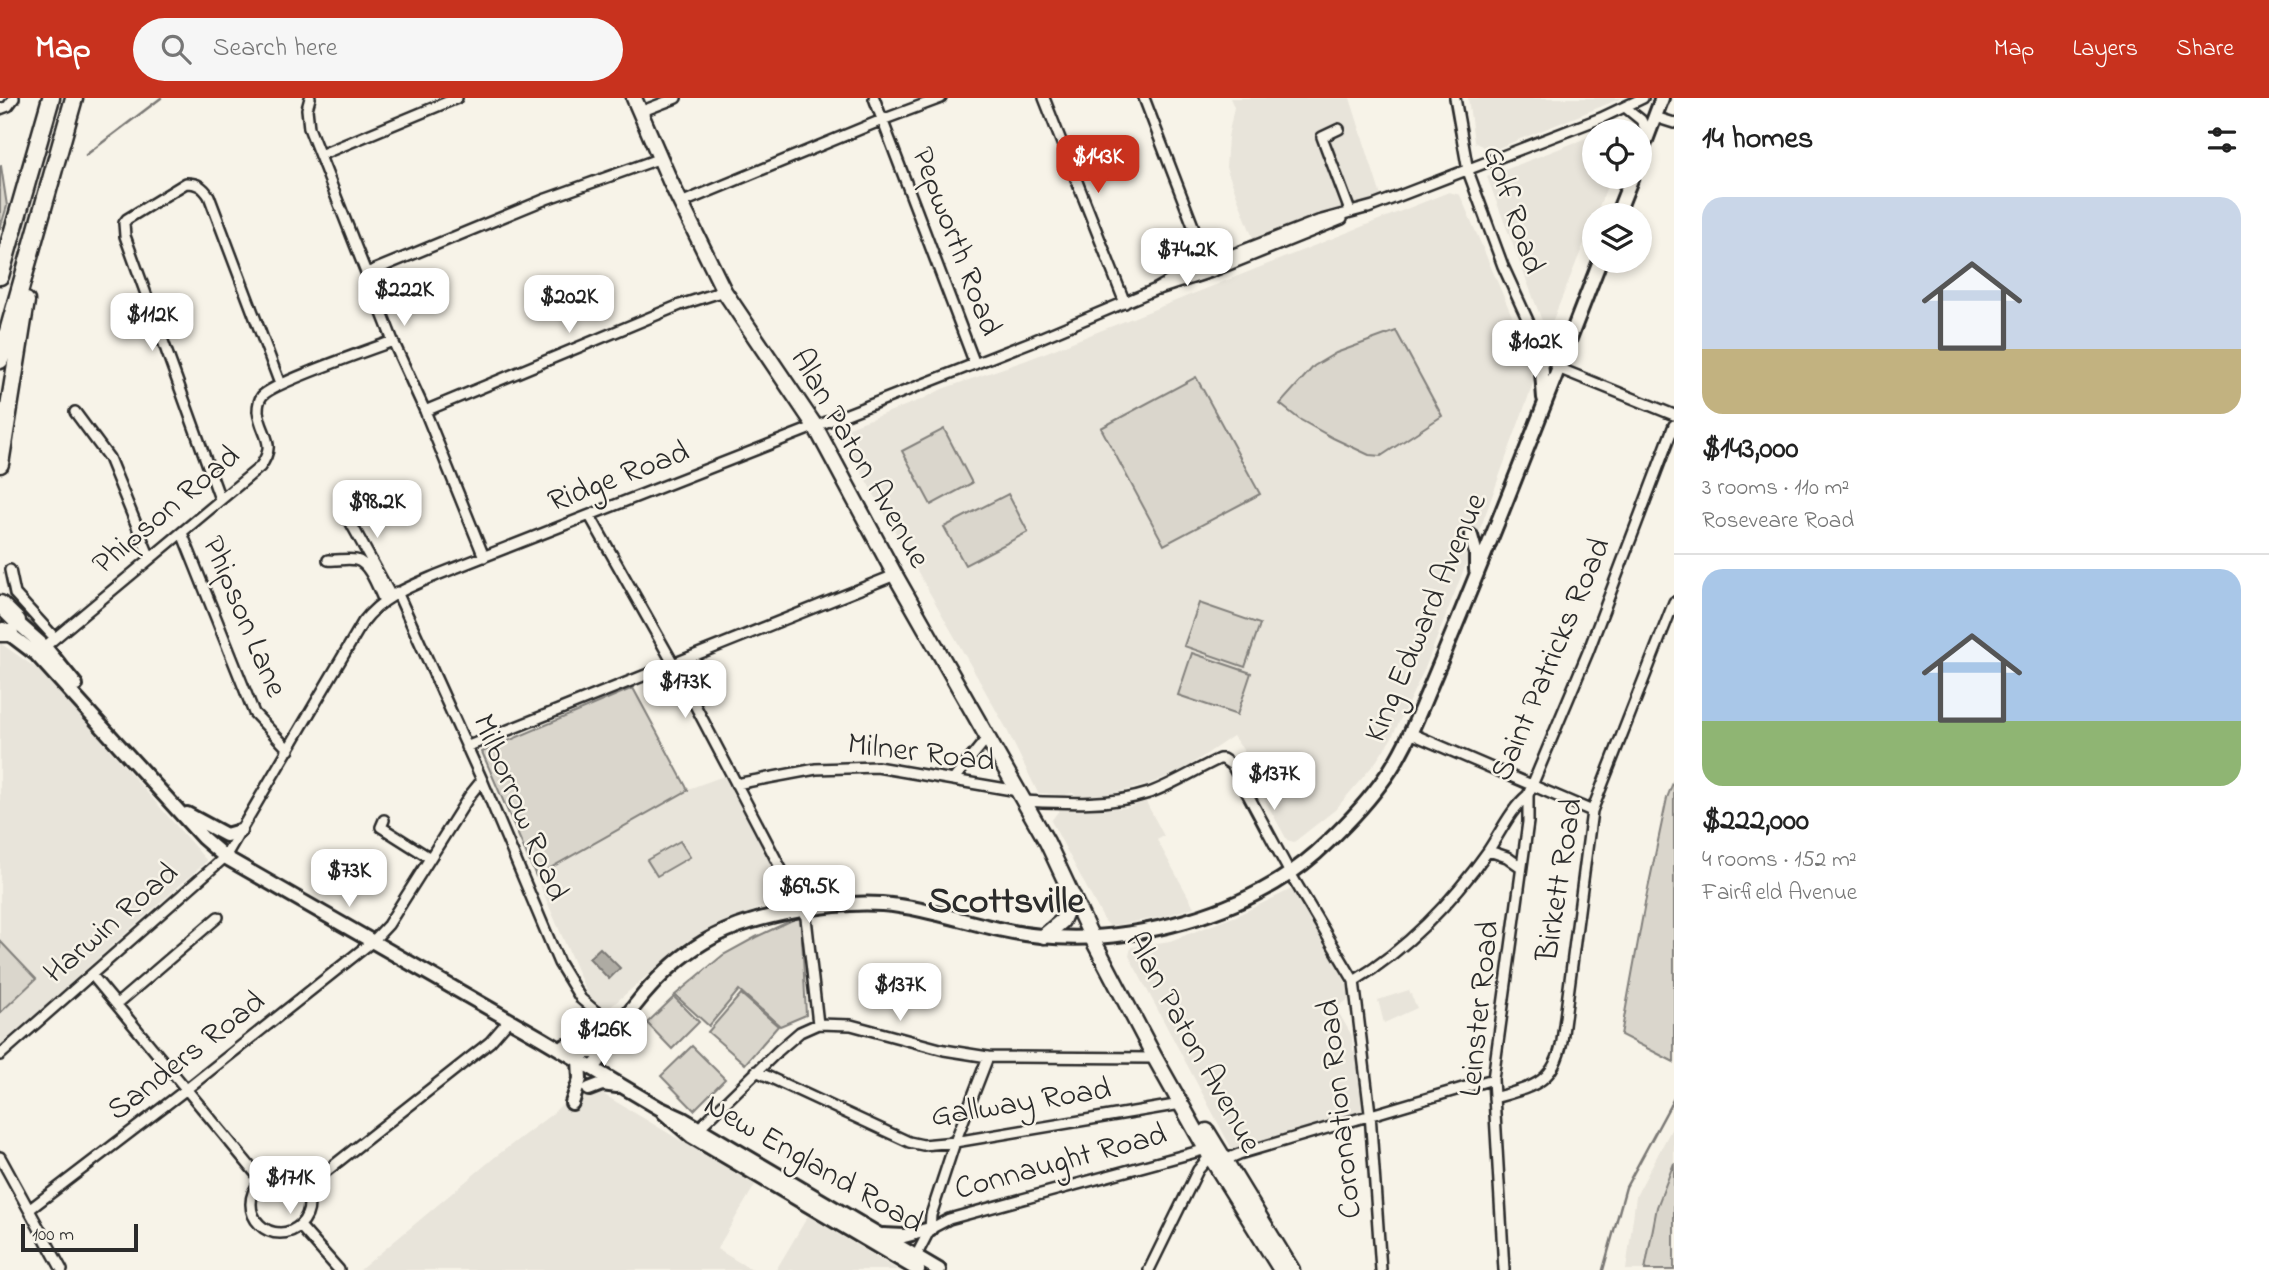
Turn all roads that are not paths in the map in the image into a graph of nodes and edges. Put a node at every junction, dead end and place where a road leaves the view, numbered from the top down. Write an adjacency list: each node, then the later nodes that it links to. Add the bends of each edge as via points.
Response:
1 (14, 98): 16 (street)
2 (51, 98): 26 (highway)
3 (74, 98): 30 (highway)
4 (310, 98): 23 (street, via 307,117)
5 (457, 98): 23 (street)
6 (677, 98): 14 (street)
7 (874, 98): 19 (street, Pepworth Road)
8 (941, 98): 19 (street)
9 (1044, 98): 37 (street)
10 (1144, 98): 32 (street)
11 (1455, 98): 25 (street, Golf Road)
12 (1643, 98): 15 (street, Ridge Road)
13 (1662, 98): 17 (street)
14 (637, 105): 24 (main road, Alan Paton Avenue)
15 (1625, 107): 18 (street); 25 (street, Ridge Road)
16 (0, 109)
17 (1655, 117): 20 (street); 21 (street)
18 (1640, 119)
19 (882, 120): 27 (street); 43 (street, Pepworth Road)
20 (1674, 123)
21 (1652, 124)
22 (1339, 129): 29 (street, via 1322,138)
23 (320, 155): 33 (street)
24 (661, 158): 27 (main road, Alan Paton Avenue); 33 (street)
25 (1468, 171): 28 (street, Ridge Road); 38 (street, Golf Road)
26 (23, 196): 31 (highway); 35 (highway)
27 (681, 203): 36 (main road, Alan Paton Avenue)
28 (1373, 206): 29 (street, Ridge Road); 32 (street, Ridge Road)
29 (1350, 211): 32 (street, Ridge Road)
30 (39, 219): 42 (highway); 52 (highway)
31 (0, 257)
32 (1210, 268): 37 (street, Ridge Road, via 1182,274)
33 (367, 273): 39 (street)
34 (1595, 273): 40 (street, King Edward Avenue)
35 (0, 276)
36 (724, 290): 47 (street); 51 (main road, Alan Paton Avenue)
37 (1125, 303): 43 (street, Ridge Road)
38 (1532, 332): 40 (street, via 1546,340); 41 (street, Golf Road)
39 (393, 341): 45 (street, Phipson Road); 47 (street)
40 (1568, 342): 44 (street, King Edward Avenue)
41 (1540, 347): 44 (street, Golf Road); 46 (street)
42 (0, 360)
43 (975, 363): 51 (street, Ridge Road)
44 (1558, 368): 46 (street, King Edward Avenue); 49 (street)
45 (281, 384): 54 (street, Phipson Road, via 263,394 258,404 269,444 265,459); 54 (street, via 204,189 186,183 130,217 124,223 125,236)
46 (1544, 405): 63 (street, King Edward Avenue)
47 (425, 411): 58 (street)
48 (75, 412): 59 (street, via 109,458)
49 (1674, 415)
50 (1674, 425): 78 (street, Saint Patricks Road, via 1588,652)
51 (815, 426): 55 (street, Ridge Road); 62 (main road, Alan Paton Avenue)
52 (0, 464)
53 (342, 493): 64 (street, via 347,516)
54 (220, 499): 56 (street, Phipson Road)
55 (590, 516): 58 (street, Ridge Road); 69 (street)
56 (181, 533): 59 (street, Phipson Road); 73 (street, Phipson Lane, via 255,715)
57 (1471, 536): 63 (street)
58 (484, 557): 64 (street, Ridge Road)
59 (150, 558): 68 (street, Phipson Road)
60 (328, 560): 64 (street, via 352,559 365,564)
61 (10, 570): 68 (street, via 15,594)
62 (894, 575): 69 (street); 71 (main road, Alan Paton Avenue)
63 (1475, 578): 70 (street, King Edward Avenue)
64 (391, 596): 72 (street, Milborrow Road); 73 (street, Ridge Road, via 363,622)
65 (1674, 602): 81 (street, Birkett Road)
66 (0, 607): 67 (highway)
67 (7, 629): 68 (street, New England Road)
68 (45, 646): 80 (street, New England Road, via 84,701)
69 (674, 665): 72 (street); 77 (street)
70 (1410, 733): 78 (street); 89 (street, King Edward Avenue, via 1369,798)
71 (987, 738): 76 (street); 79 (main road, Alan Paton Avenue)
72 (466, 747): 75 (street, Milborrow Road)
73 (289, 750): 83 (street, Ridge Road)
74 (1231, 765): 79 (street, Milner Road, via 1219,759 1132,797 1062,803); 89 (street, Coronation Road)
75 (482, 780): 87 (street, Sanders Road); 101 (street, Milborrow Road, via 559,963 581,999)
76 (953, 780): 77 (street, Milner Road, via 848,766); 79 (street, Milner Road)
77 (736, 784): 91 (street)
78 (1529, 790): 81 (street); 85 (street, Saint Patricks Road); 88 (street, Leinster Road)
79 (1021, 796): 84 (main road, Alan Paton Avenue)
80 (175, 807): 83 (street, via 215,831 226,835); 86 (street, New England Road)
81 (1592, 811): 113 (street, Birkett Road, via 1557,1064 1533,1085)
82 (384, 820): 87 (street, via 381,827)
83 (240, 831): 86 (street, Ridge Road)
84 (1048, 842): 90 (main road, Alan Paton Avenue); 94 (main road, Alan Paton Avenue, via 1068,869)
85 (1489, 851): 88 (street); 97 (street, Saint Patricks Road, via 1421,928)
86 (225, 857): 95 (street, New England Road); 96 (street, Harwin Road)
87 (430, 858): 95 (street, Sanders Road)
88 (1521, 867): 109 (street, Leinster Road)
89 (1290, 873): 94 (street, King Edward Avenue, via 1178,924); 97 (street, Coronation Road)
90 (1073, 896): 93 (main road, via 1062,921); 94 (main road, Alan Paton Avenue)
91 (805, 909): 93 (street, King Edward Avenue, via 880,904); 100 (street); 101 (street, King Edward Avenue, via 748,923 705,942 667,971)
92 (218, 917): 98 (street)
93 (1044, 936): 94 (street, King Edward Avenue)
94 (1096, 937): 105 (main road, Alan Paton Avenue); 121 (main road, Alan Paton Avenue)
95 (373, 941): 99 (street, New England Road); 111 (street, Sanders Road)
96 (92, 975): 98 (street); 103 (street, Harwin Road)
97 (1354, 981): 116 (street, Coronation Road)
98 (117, 1004): 111 (street)
99 (509, 1020): 102 (street, New England Road); 123 (street, via 490,1042)
100 (818, 1024): 104 (street, via 851,1025); 108 (street, via 800,1032)
101 (619, 1026): 107 (street, King Edward Avenue)
102 (541, 1038): 106 (street, New England Road); 107 (street)
103 (0, 1055)
104 (988, 1057): 105 (street); 118 (street)
105 (1155, 1058): 115 (main road, Alan Paton Avenue)
106 (579, 1060): 107 (street, New England Road); 114 (street, via 580,1079)
107 (600, 1060): 110 (street, New England Road); 110 (street)
108 (756, 1071): 117 (street); 118 (street, Gallway Road, via 909,1142)
109 (1493, 1079): 113 (street, Leinster Road); 116 (street)
110 (619, 1084): 112 (street); 117 (street, New England Road)
111 (188, 1088): 122 (street); 124 (street, Sanders Road)
112 (589, 1089)
113 (1494, 1098): 136 (street, Leinster Road)
114 (572, 1103)
115 (1181, 1104): 118 (street, Gallway Road); 119 (main road, Alan Paton Avenue)
116 (1370, 1113): 121 (street); 135 (street, Coronation Road)
117 (695, 1132): 127 (street, New England Road); 128 (street, New England Road)
118 (955, 1142): 126 (street)
119 (1208, 1153): 126 (street, Connaught Road, via 949,1219); 132 (street); 133 (main road, Alan Paton Avenue)
120 (0, 1157): 124 (street)
121 (1225, 1160): 134 (main road, Alan Paton Avenue)
122 (262, 1181): 123 (street, via 285,1175); 125 (street, via 251,1197 257,1223 283,1234)
123 (305, 1188): 125 (street, via 310,1201)
124 (30, 1209): 129 (street)
125 (300, 1226): 130 (street)
126 (930, 1228): 127 (street, via 904,1236); 128 (street, Connaught Road)
127 (879, 1235): 128 (street, New England Road)
128 (916, 1264): 131 (street, New England Road)
129 (62, 1270)
130 (339, 1270)
131 (939, 1270)
132 (1149, 1270)
133 (1281, 1270)
134 (1292, 1270)
135 (1381, 1270)
136 (1504, 1270)

